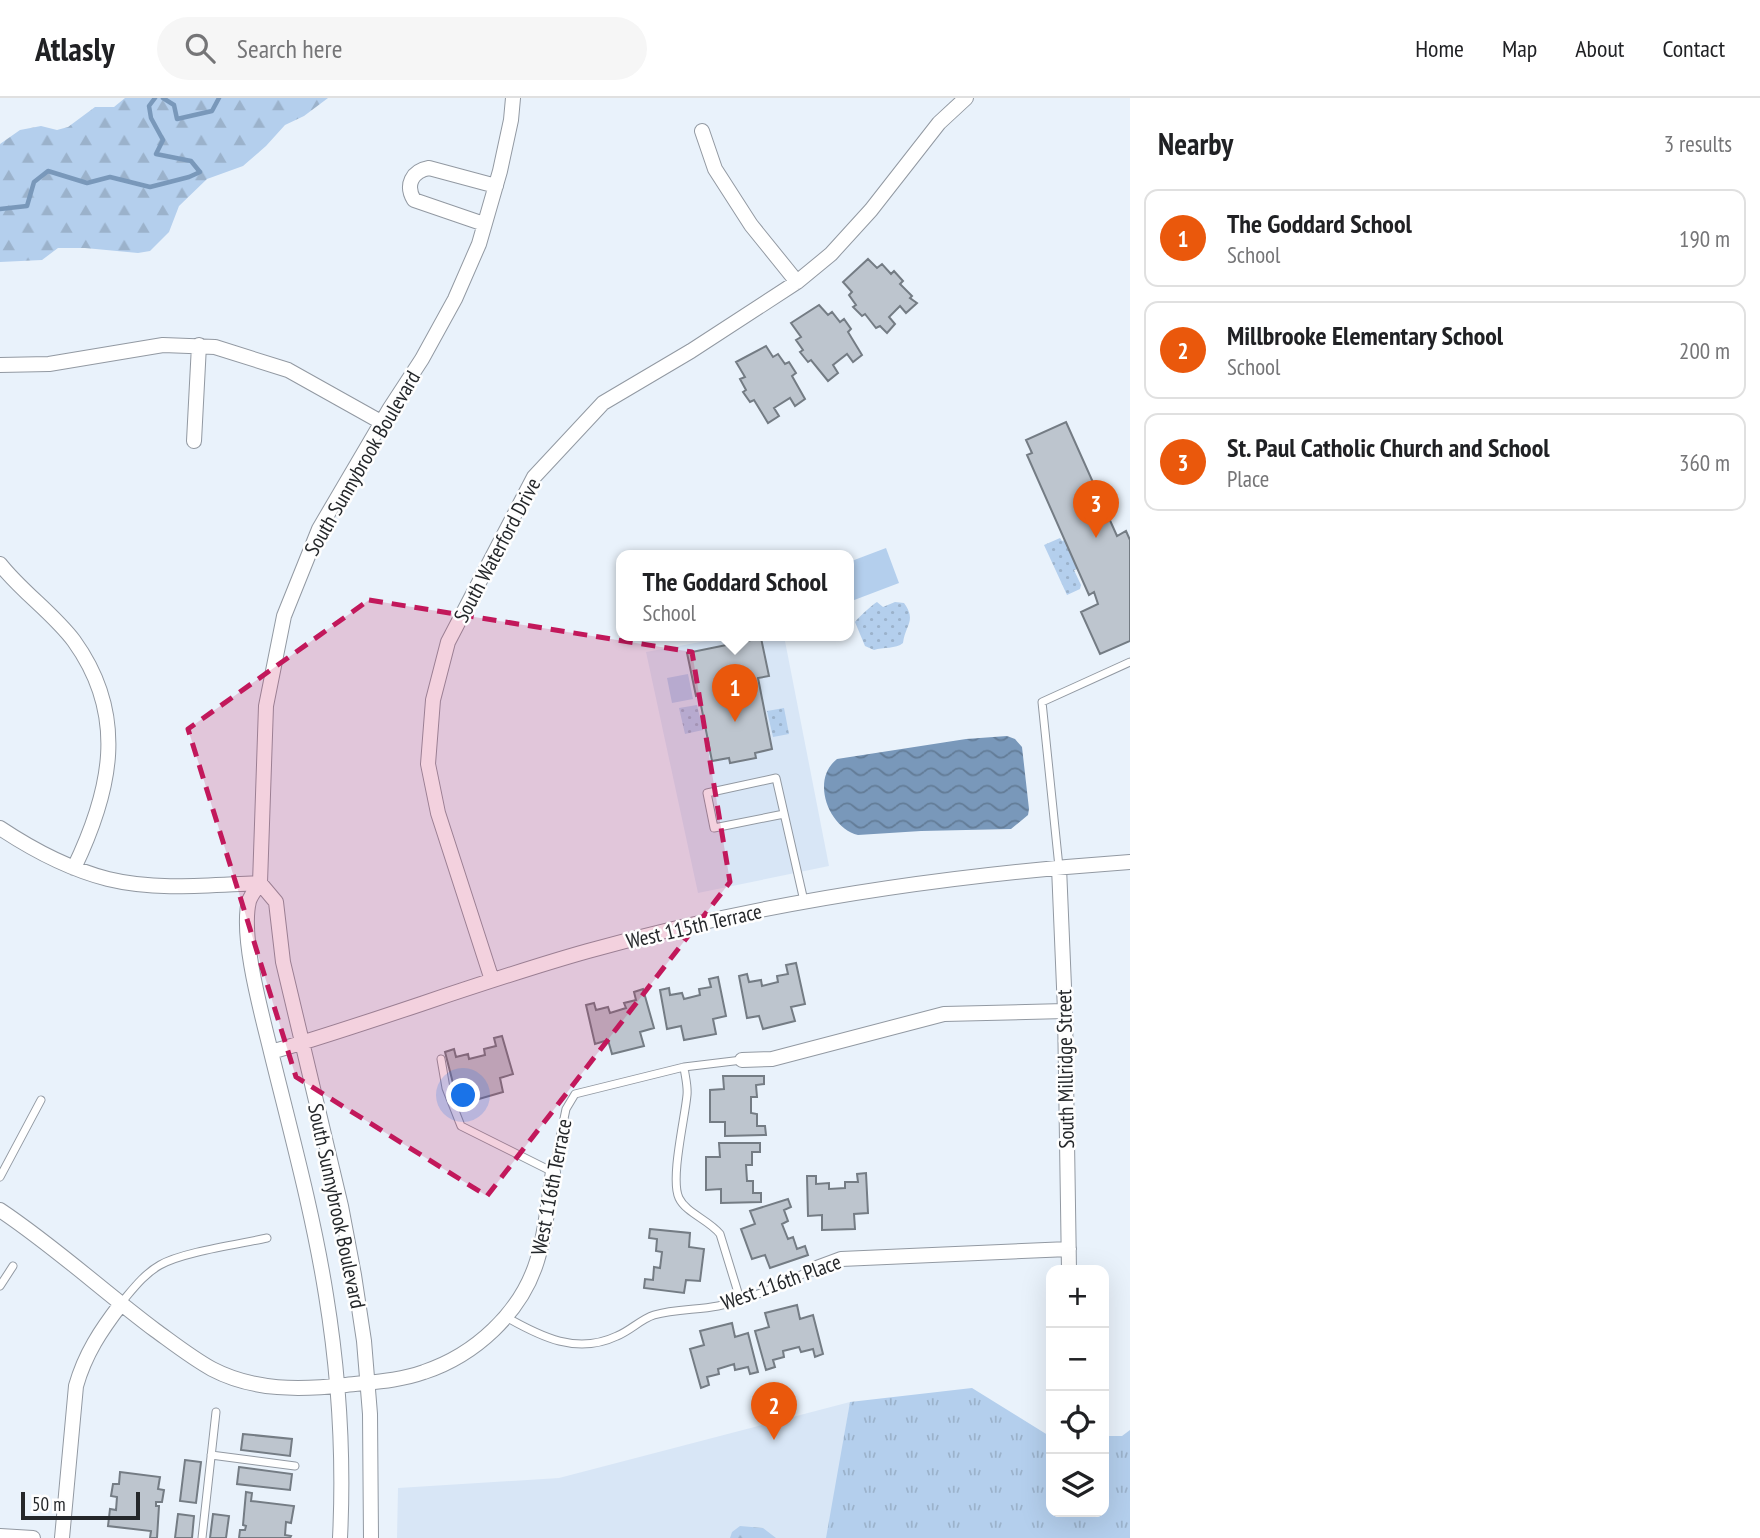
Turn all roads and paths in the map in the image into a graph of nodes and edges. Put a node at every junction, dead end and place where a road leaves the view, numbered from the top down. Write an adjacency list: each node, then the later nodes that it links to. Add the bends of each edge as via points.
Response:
1 (513, 98): 4 (street, South Sunnybrook Boulevard)
2 (966, 98): 6 (street, South Waterford Drive, via 939,123 839,245)
3 (702, 131): 6 (street, via 715,169 751,225)
4 (496, 186): 5 (street, South Sunnybrook Boulevard); 5 (street, via 429,168 420,169 410,183 414,200)
5 (484, 224): 9 (street, South Sunnybrook Boulevard, via 455,299)
6 (797, 282): 20 (street, South Waterford Drive, via 603,402 534,477 448,642 433,700 428,764 438,813)
7 (200, 345): 8 (street, via 147,346 49,364); 9 (street, via 288,370); 10 (street)
8 (0, 365)
9 (381, 422): 18 (street, South Sunnybrook Boulevard, via 319,529 284,616 266,706)
10 (194, 441)
11 (0, 565): 17 (street, via 73,640 95,678 107,717 110,751 106,779)
12 (1130, 662): 16 (lane, via 1042,702)
13 (784, 814): 13 (lane, via 776,778 707,793 714,828); 19 (lane)
14 (0, 828): 17 (street)
15 (1130, 862): 16 (street, West 115th Terrace)
16 (1059, 867): 19 (street, West 115th Terrace, via 926,881); 21 (street, South Millridge Street)
17 (74, 868): 18 (street, via 109,880 147,884)
18 (260, 883): 22 (street, South Sunnybrook Boulevard, via 276,902 283,961); 23 (street, South Sunnybrook Boulevard, via 249,900 248,934)
19 (804, 901): 20 (street, West 115th Terrace, via 659,933)
20 (492, 980): 22 (street, West 115th Terrace)
21 (1065, 1011): 25 (street, West 116th Terrace, via 944,1014 772,1059); 32 (street, South Millridge Street)
22 (302, 1043): 23 (street, West 115th Terrace); 40 (street, South Sunnybrook Boulevard, via 352,1261)
23 (271, 1052): 41 (street, South Sunnybrook Boulevard, via 319,1253)
24 (441, 1059): 28 (lane, via 446,1088 461,1126)
25 (743, 1060): 26 (lane, West 116th Terrace)
26 (684, 1067): 28 (lane, West 116th Terrace, via 575,1094 566,1109); 37 (lane, via 687,1092 678,1197 720,1234)
27 (41, 1100): 29 (lane)
28 (553, 1172): 39 (street, West 116th Terrace, via 537,1262)
29 (0, 1177)
30 (0, 1210): 38 (street, West 116th Terrace)
31 (267, 1238): 38 (lane, via 162,1264)
32 (1069, 1249): 33 (street, South Millridge Street); 35 (street, West 116th Place, via 841,1259)
33 (1069, 1265)
34 (13, 1266): 36 (lane)
35 (814, 1269): 37 (lane, West 116th Place)
36 (0, 1286)
37 (740, 1300): 39 (lane, West 116th Place, via 654,1315 600,1343 542,1337)
38 (121, 1304): 41 (street, West 116th Terrace, via 211,1369 241,1381 279,1388); 47 (street, via 96,1338 76,1386)
39 (506, 1317): 40 (street, West 116th Terrace, via 489,1335 443,1365)
40 (368, 1382): 41 (street, West 116th Terrace); 50 (street, South Sunnybrook Boulevard)
41 (336, 1386): 49 (street, South Sunnybrook Boulevard)
42 (216, 1412): 43 (lane)
43 (211, 1455): 44 (lane); 48 (lane)
44 (295, 1466)
45 (0, 1535): 46 (street)
46 (33, 1538)
47 (62, 1538)
48 (202, 1538)
49 (340, 1538)
50 (371, 1538)

